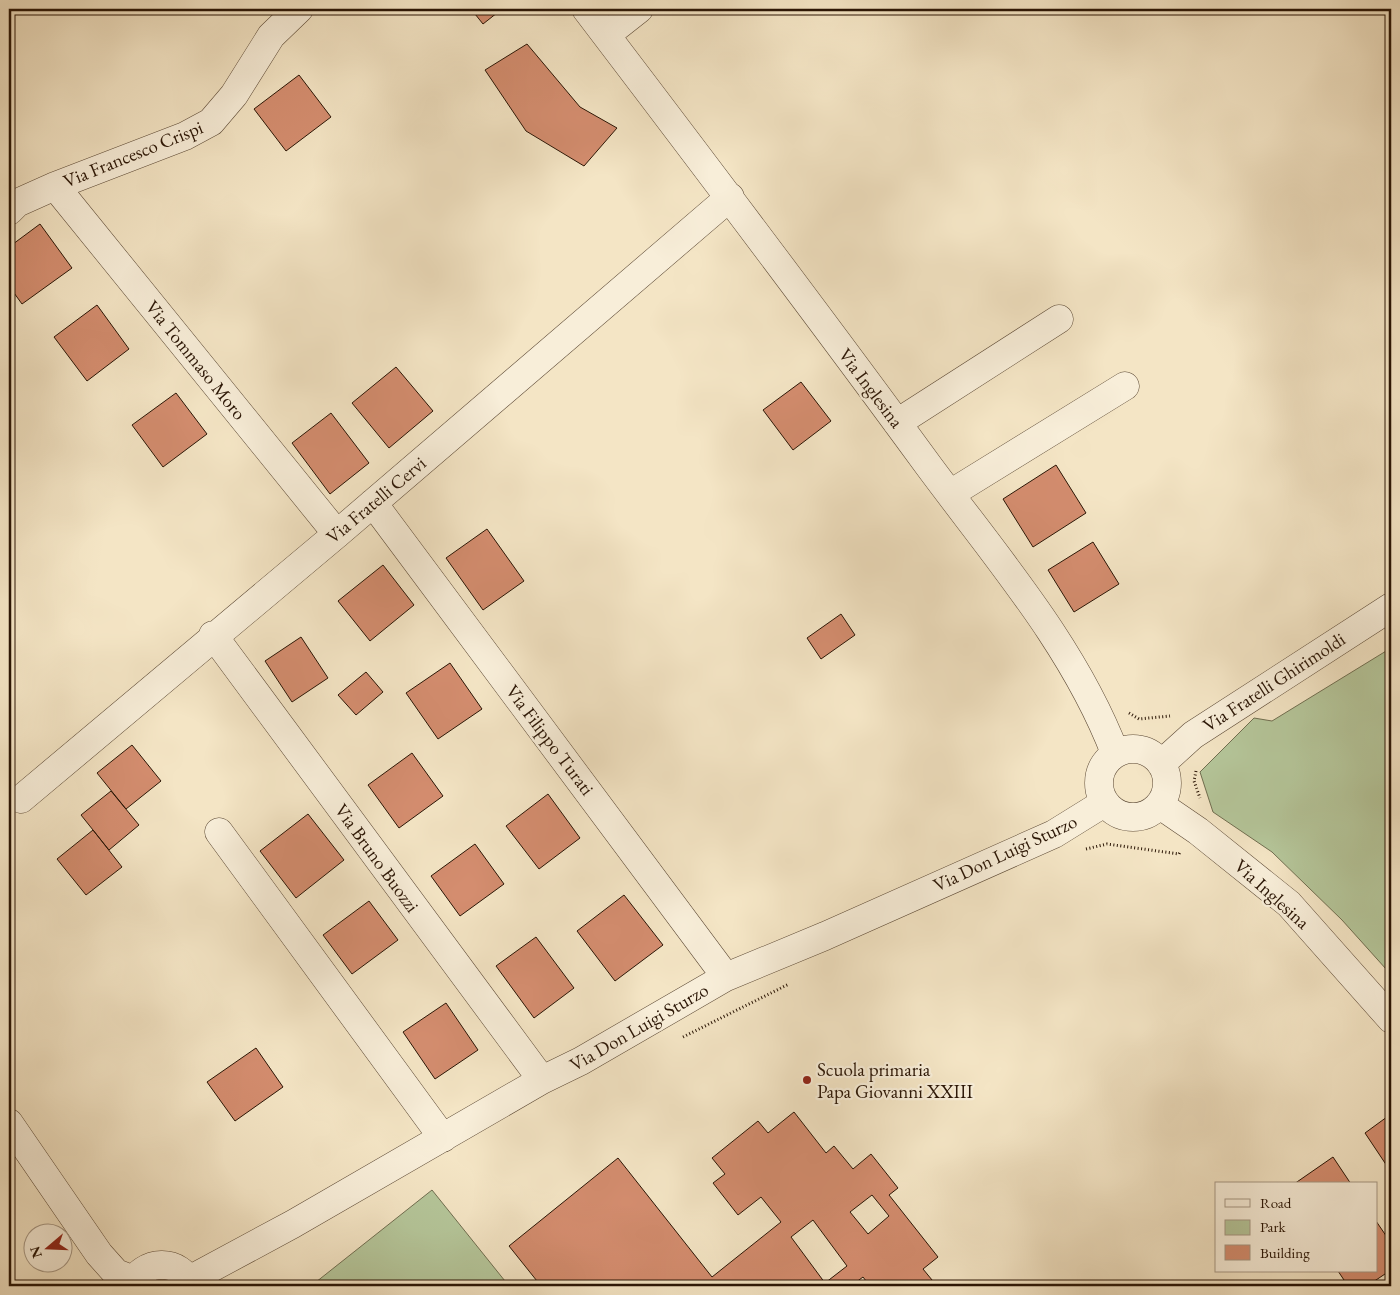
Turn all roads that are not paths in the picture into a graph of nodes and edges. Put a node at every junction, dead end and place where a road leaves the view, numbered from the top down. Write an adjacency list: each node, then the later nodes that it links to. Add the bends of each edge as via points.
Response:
1 (298, 9): 5 (street, Via Francesco Crispi, via 271,36 234,95 211,122 185,136)
2 (586, 9): 4 (street, Via Inglesina)
3 (639, 9): 4 (street)
4 (606, 35): 6 (street, Via Inglesina)
5 (55, 186): 7 (street, Via Francesco Crispi, via 17,203); 13 (street, Via Tommaso Moro)
6 (730, 197): 10 (street, Via Inglesina); 12 (street, Via Fratelli Cervi)
7 (9, 211)
8 (1059, 319): 10 (street)
9 (1125, 386): 11 (street)
10 (897, 423): 11 (street, Via Inglesina)
11 (950, 494): 16 (street, Via Inglesina, via 1053,634 1101,716)
12 (373, 503): 13 (street, Via Fratelli Cervi); 22 (street, Via Filippo Turati)
13 (337, 534): 15 (street, Via Fratelli Cervi)
14 (1391, 607): 17 (street, Via Fratelli Ghirimoldi, via 1193,734)
15 (213, 635): 18 (street, Via Fratelli Cervi); 24 (street, Via Bruno Buozzi)
16 (1115, 753): 17 (street, via 1142,750); 19 (street, via 1100,771 1098,783)
17 (1161, 764): 20 (street, via 1168,782)
18 (21, 799)
19 (1104, 803): 20 (street, via 1113,812 1136,818 1147,815); 22 (street, Via Don Luigi Sturzo, via 1054,834)
20 (1160, 805): 23 (street, Via Inglesina, via 1198,831 1288,904)
21 (219, 832): 26 (street)
22 (726, 977): 24 (street, Via Don Luigi Sturzo)
23 (1391, 1019)
24 (542, 1080): 26 (street, Via Don Luigi Sturzo)
25 (9, 1124): 27 (street, via 99,1254 116,1273)
26 (443, 1138): 28 (street, Via Don Luigi Sturzo)
27 (133, 1283): 28 (street, via 140,1273 157,1264 176,1267)
28 (190, 1283)

